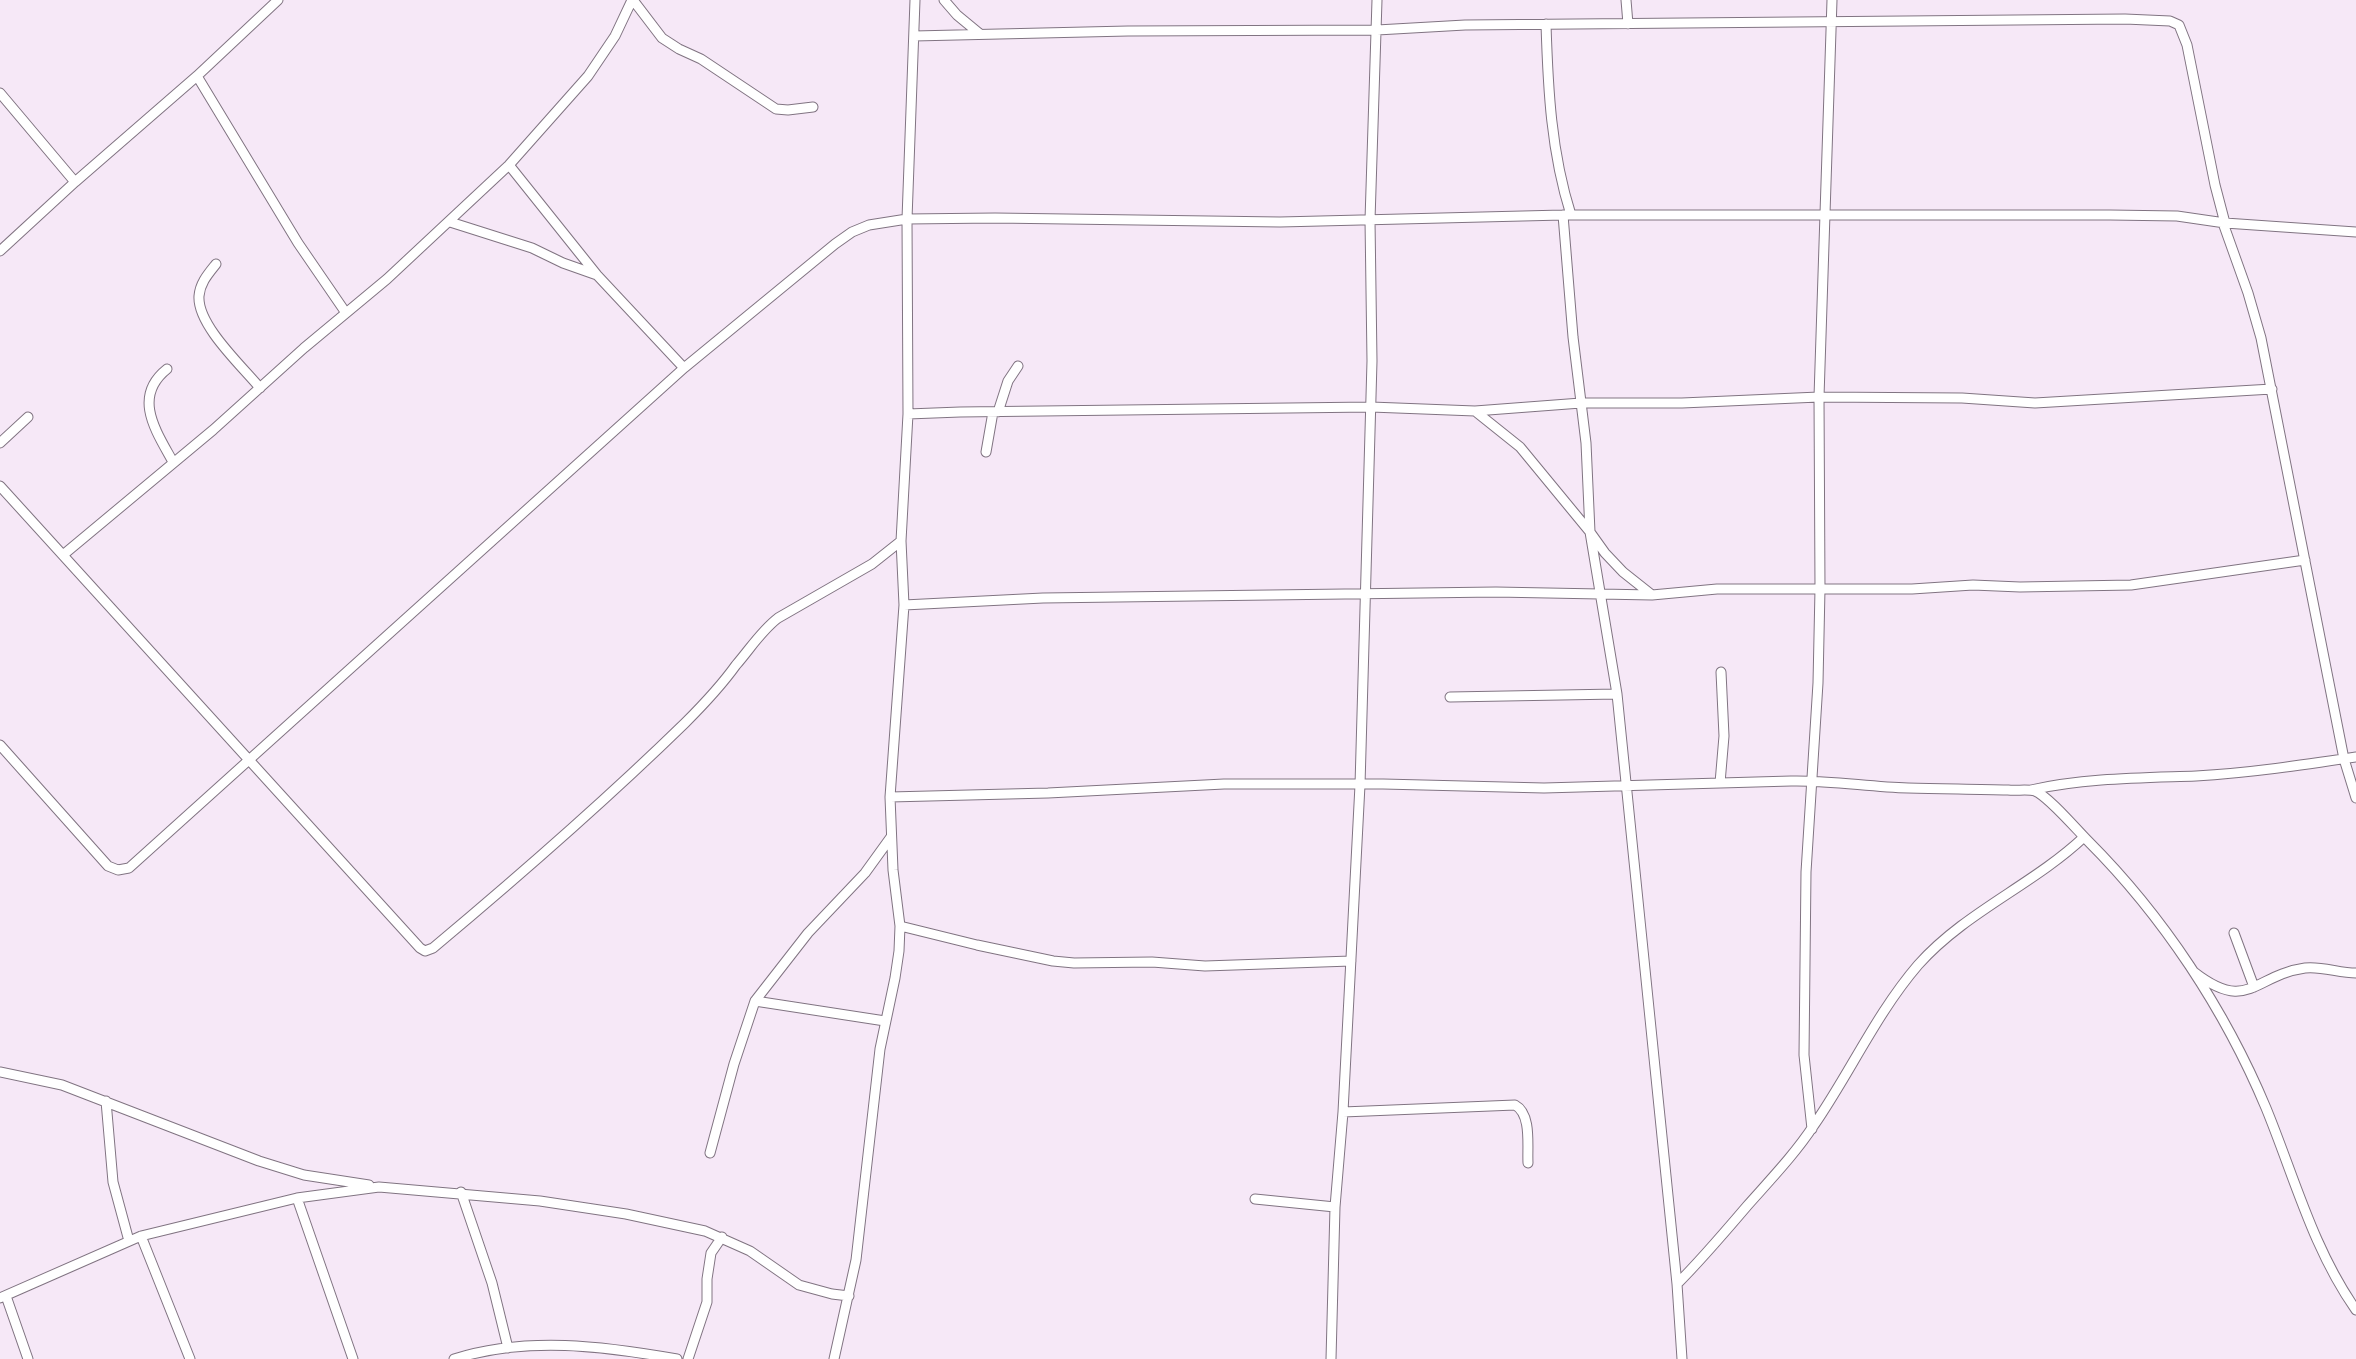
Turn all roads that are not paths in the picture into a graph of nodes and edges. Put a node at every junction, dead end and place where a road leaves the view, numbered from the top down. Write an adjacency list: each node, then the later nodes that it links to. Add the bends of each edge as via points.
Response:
1 (633, 0): 16 (street, via 662,38 776,109); 17 (street, via 588,76)
2 (915, 0): 13 (street)
3 (944, 0): 12 (street)
4 (1377, 0): 11 (street)
5 (1626, 0): 10 (street)
6 (1832, 0): 8 (street)
7 (272, 2): 14 (street)
8 (1832, 23): 10 (street); 20 (street); 24 (street, via 2124,19 2175,22 2187,45)
9 (1546, 24): 10 (street); 11 (street); 19 (street, via 1553,142)
10 (1628, 24)
11 (1377, 30): 12 (street); 22 (street)
12 (980, 34): 13 (street)
13 (914, 36): 21 (street)
14 (197, 76): 18 (street); 29 (street, via 298,243)
15 (0, 93): 18 (street)
16 (813, 107)
17 (509, 165): 23 (street); 28 (street)
18 (75, 182): 26 (street)
19 (1567, 215): 20 (street); 22 (street); 36 (street)
20 (1824, 215): 24 (street, via 2177,216); 35 (street)
21 (908, 219): 22 (street); 31 (street, via 852,232); 40 (street)
22 (1370, 220): 37 (street)
23 (450, 222): 28 (street, via 532,248); 29 (street)
24 (2224, 223): 25 (street); 34 (street, via 2248,293)
25 (2356, 232)
26 (0, 251)
27 (216, 264): 33 (street, via 200,290 201,312)
28 (597, 275): 31 (street)
29 (346, 313): 33 (street)
30 (1018, 366): 39 (street)
31 (684, 368): 60 (street)
32 (167, 369): 44 (street, via 150,387 149,401 157,432)
33 (260, 388): 44 (street)
34 (2272, 389): 35 (street, via 2035,403); 49 (street)
35 (1819, 397): 36 (street); 50 (street)
36 (1581, 403): 38 (street); 46 (street)
37 (1371, 407): 38 (street); 39 (street); 52 (street)
38 (1475, 411): 46 (street, via 1520,447)
39 (995, 412): 40 (street); 43 (street)
40 (908, 414): 47 (street)
41 (28, 417): 42 (street)
42 (0, 443)
43 (986, 452)
44 (173, 462): 48 (street)
45 (0, 486): 48 (street)
46 (1590, 531): 51 (street); 53 (street, via 1623,572)
47 (901, 542): 54 (street); 60 (street, via 872,564 767,626 686,722 590,813 431,950 420,948)
48 (63, 555): 60 (street)
49 (2305, 560): 50 (street, via 2131,585); 61 (street)
50 (1820, 589): 53 (street, via 1717,589); 62 (street)
51 (1601, 593): 52 (street); 53 (street); 56 (street)
52 (1365, 594): 54 (street, via 1043,598); 64 (street)
53 (1652, 595)
54 (904, 605): 67 (street)
55 (1721, 672): 63 (street, via 1724,736)
56 (1617, 694): 57 (street); 65 (street)
57 (1450, 696)
58 (0, 746): 60 (street, via 108,866 118,870 132,865)
59 (2356, 757): 61 (street)
60 (248, 759)
61 (2344, 759): 66 (street, via 2197,776 2067,782); 68 (street)
62 (1813, 780): 63 (street); 66 (street, via 1884,787); 82 (street, via 1807,860 1804,1055)
63 (1720, 783): 65 (street)
64 (1360, 785): 65 (street); 67 (street, via 1224,784); 73 (street)
65 (1628, 785): 93 (street)
66 (2028, 791): 70 (street, via 2036,791)
67 (890, 797): 69 (street)
68 (2356, 798)
69 (891, 837): 71 (street); 77 (street, via 860,880 808,933)
70 (2084, 837): 74 (street, via 2126,881); 82 (street, via 2056,861 1968,921 1919,965 1876,1023)
71 (900, 926): 73 (street, via 1074,963 1205,966); 78 (street, via 895,978)
72 (2234, 933): 76 (street)
73 (1351, 962): 81 (street)
74 (2190, 968): 76 (street, via 2227,991); 96 (street, via 2252,1079 2324,1254)
75 (2356, 973): 76 (street, via 2305,968)
76 (2254, 987)
77 (756, 1001): 78 (street); 83 (street)
78 (885, 1021): 94 (street)
79 (0, 1072): 80 (street, via 62,1085)
80 (106, 1101): 85 (street, via 304,1175); 92 (street, via 113,1182)
81 (1343, 1112): 84 (street, via 1515,1105 1525,1117); 89 (street)
82 (1812, 1129): 93 (street)
83 (710, 1154)
84 (1528, 1163)
85 (379, 1187): 86 (street); 87 (street)
86 (461, 1192): 91 (street, via 626,1214); 97 (street, via 492,1283)
87 (297, 1198): 90 (street); 100 (street)
88 (1255, 1199): 89 (street)
89 (1335, 1208): 105 (street)
90 (141, 1236): 92 (street); 99 (street)
91 (722, 1237): 94 (street, via 799,1285); 103 (street, via 710,1254 707,1302)
92 (129, 1241): 95 (street)
93 (1677, 1284): 106 (street)
94 (849, 1296): 104 (street)
95 (3, 1297): 98 (street)
96 (2356, 1310)
97 (508, 1348): 101 (street); 102 (street, via 582,1346)
98 (28, 1359)
99 (190, 1359)
100 (353, 1359)
101 (454, 1359)
102 (676, 1359)
103 (688, 1359)
104 (834, 1359)
105 (1331, 1359)
106 (1682, 1359)

